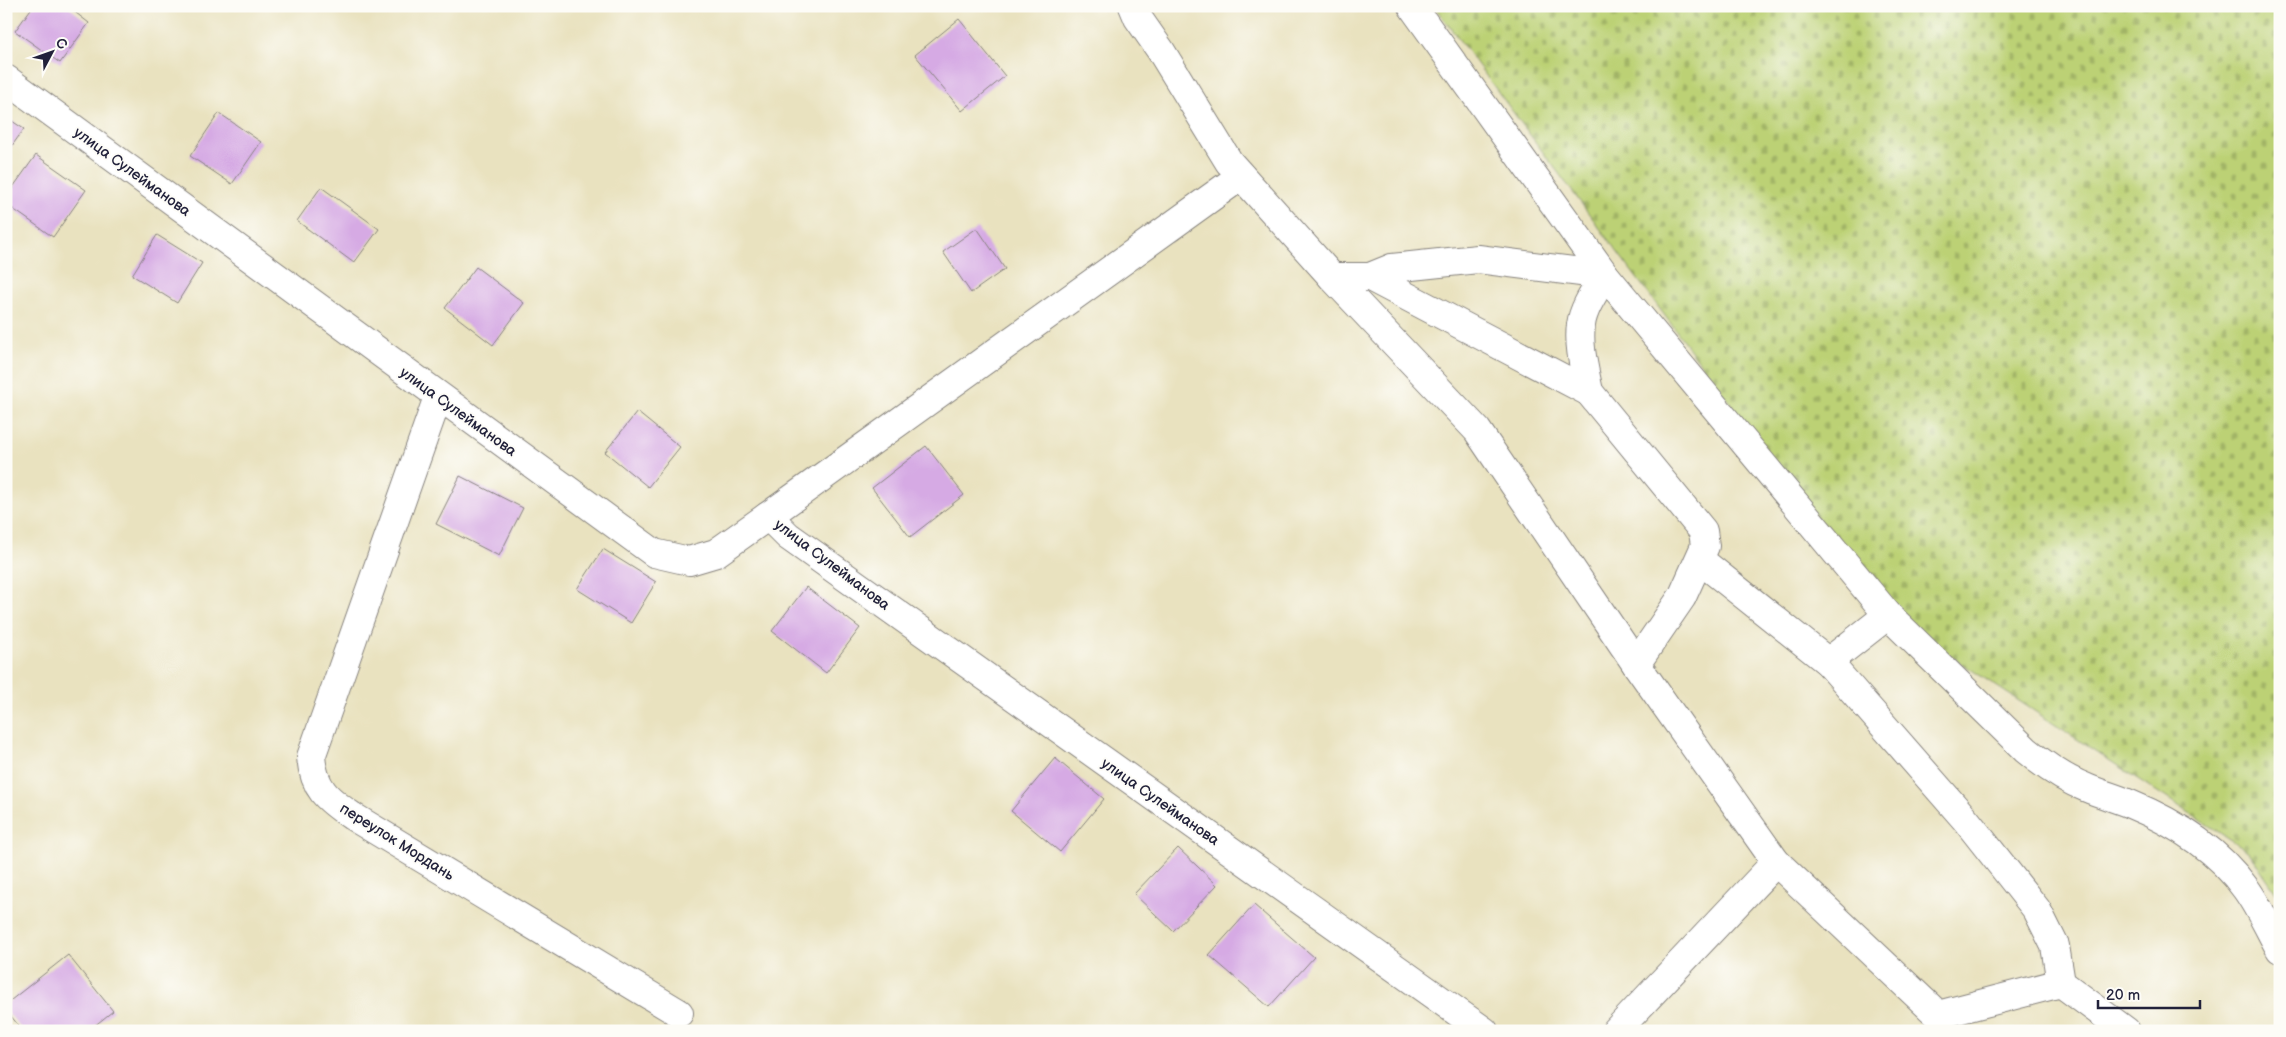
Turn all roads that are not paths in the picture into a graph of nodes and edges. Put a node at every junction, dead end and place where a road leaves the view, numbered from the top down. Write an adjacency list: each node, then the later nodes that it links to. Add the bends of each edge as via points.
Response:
1 (1133, 6): 4 (street, via 1229,162)
2 (1412, 6): 5 (street)
3 (6, 79): 9 (street, улица Сулейманова)
4 (1242, 176): 6 (street); 10 (street)
5 (1605, 275): 7 (street, via 1478,259 1392,268); 8 (street, via 1581,325); 12 (street)
6 (1332, 276): 7 (street); 14 (street, via 1478,430)
7 (1370, 277): 8 (street)
8 (1589, 392): 11 (street, via 1703,530 1705,546)
9 (438, 397): 10 (street, улица Сулейманова, via 654,553 689,562 716,553); 18 (street, переулок Мордань, via 311,757 316,782 331,802 352,816)
10 (768, 516): 20 (street, улица Сулейманова, via 788,536)
11 (1700, 560): 13 (street); 14 (street, via 1682,596)
12 (1888, 615): 13 (street); 16 (street, via 2047,767 2086,788 2130,804 2200,843 2230,870 2246,890)
13 (1828, 662): 17 (street, via 1966,820 2037,910 2055,946)
14 (1636, 664): 15 (street)
15 (1776, 862): 19 (street); 21 (street)
16 (2280, 949)
17 (2061, 983): 19 (street); 22 (street)
18 (679, 1013)
19 (1945, 1023)
20 (1484, 1031)
21 (1616, 1031)
22 (2126, 1031)

